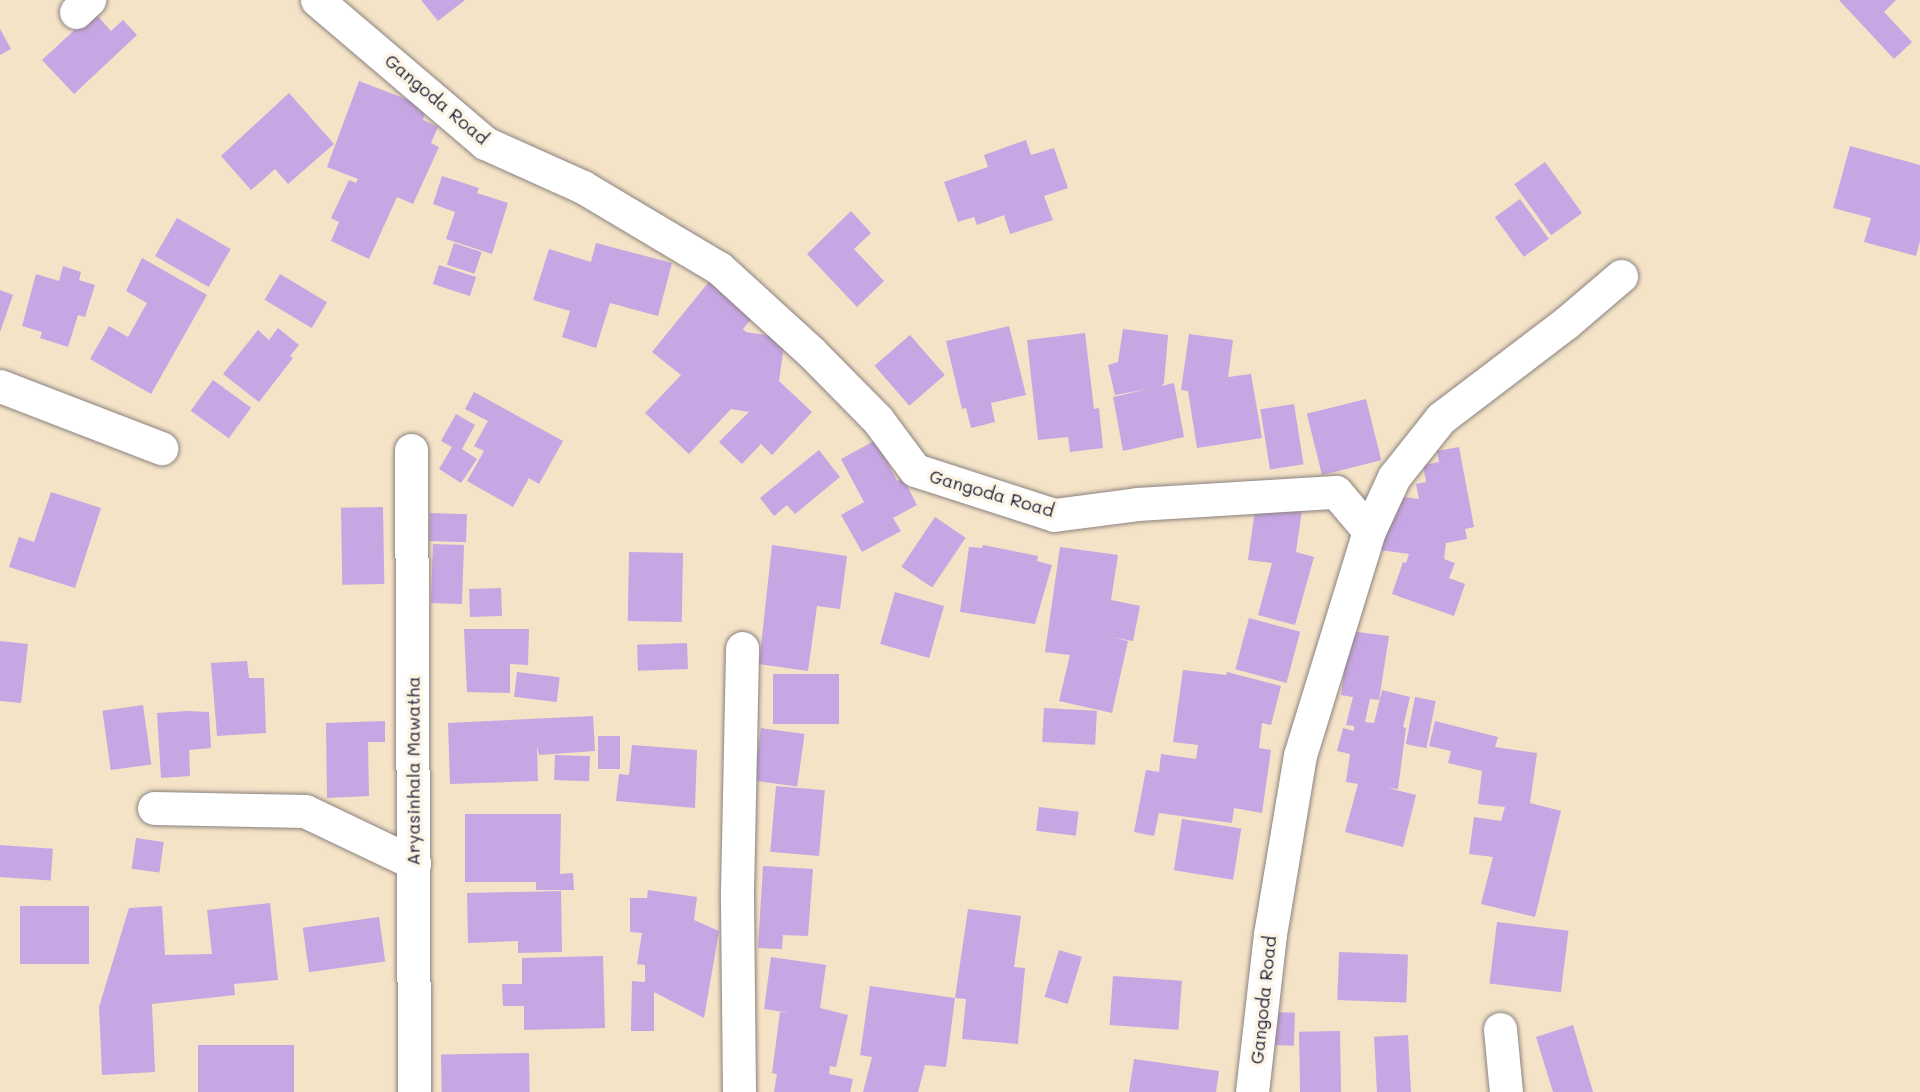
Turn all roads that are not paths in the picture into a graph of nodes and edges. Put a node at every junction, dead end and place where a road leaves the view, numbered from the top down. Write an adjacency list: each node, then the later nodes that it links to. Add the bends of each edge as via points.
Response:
1 (317, 0): 6 (street, Gangoda Road, via 485,143 583,187 719,268 878,420 915,470 1055,515 1137,504 1336,492)
2 (1621, 276): 6 (street, via 1441,418 1394,477)
3 (0, 386): 4 (street)
4 (161, 448)
5 (411, 450): 9 (street, Aryasinhala Mawatha)
6 (1369, 531): 13 (street, Gangoda Road, via 1300,755 1270,934)
7 (742, 648): 12 (street)
8 (154, 808): 9 (street, via 305,811)
9 (414, 863): 11 (street, Aryasinhala Mawatha)
10 (1500, 1029): 14 (street)
11 (414, 1092)
12 (739, 1092)
13 (1252, 1092)
14 (1506, 1092)

